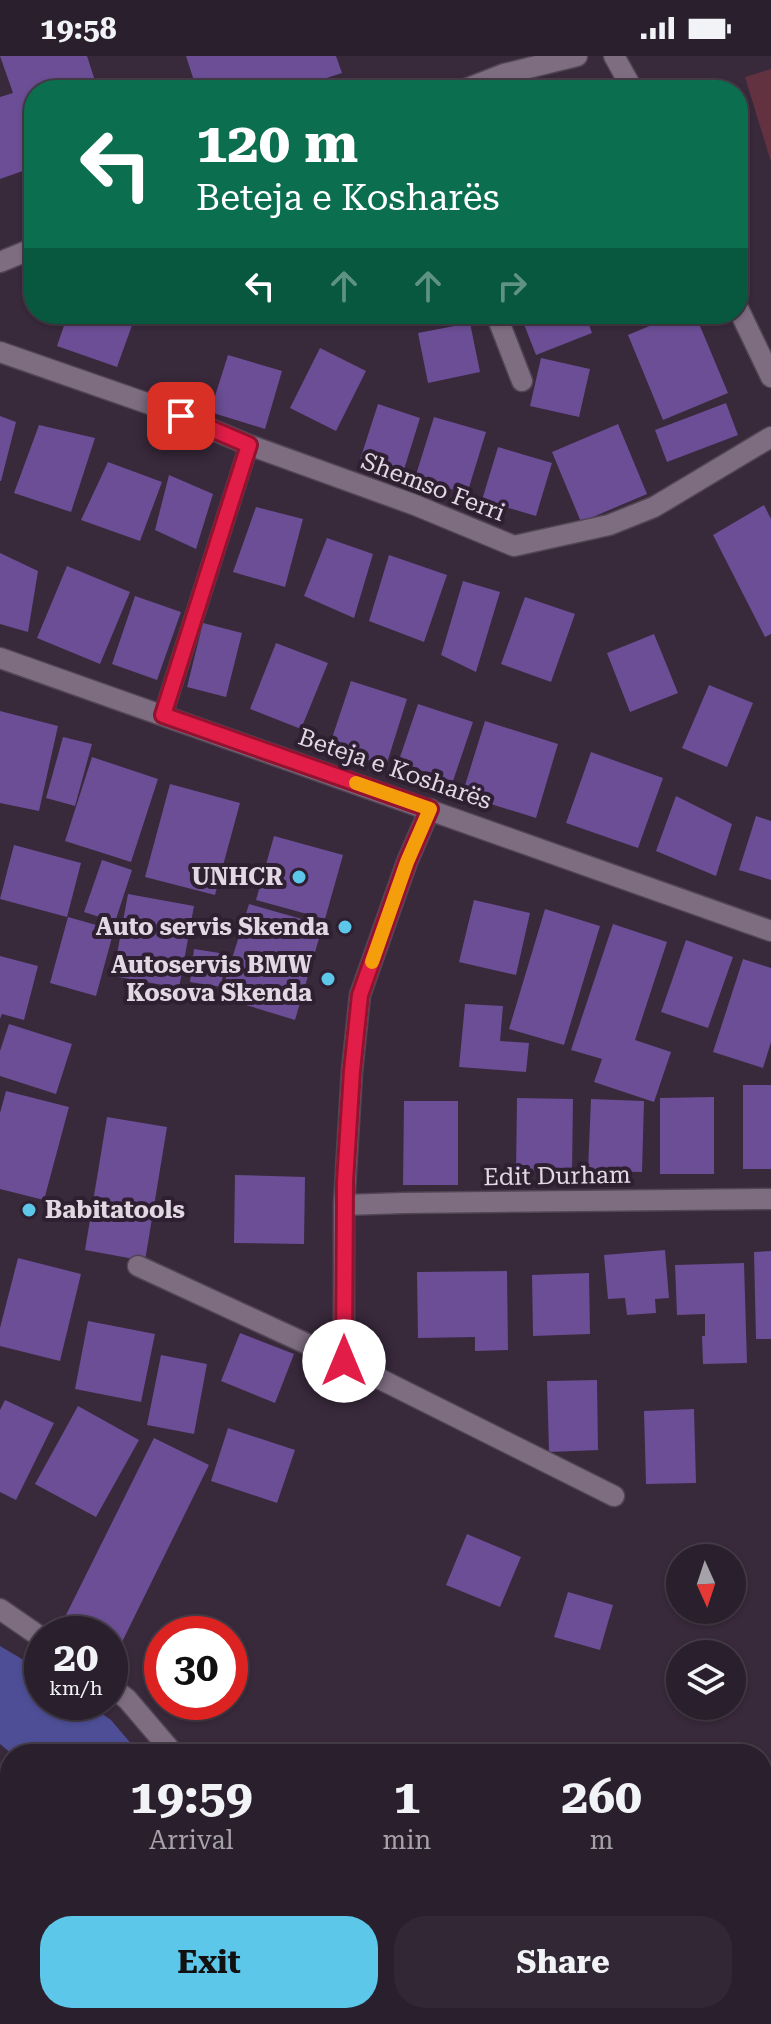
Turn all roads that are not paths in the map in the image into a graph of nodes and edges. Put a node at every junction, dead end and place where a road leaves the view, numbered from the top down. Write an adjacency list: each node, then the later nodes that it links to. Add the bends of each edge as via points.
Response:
1 (577, 56): 3 (street)
2 (614, 56): 4 (street)
3 (489, 80)
4 (627, 80)
5 (24, 252): 6 (street)
6 (0, 262)
7 (500, 324): 11 (street)
8 (746, 324): 10 (street)
9 (0, 352): 13 (street, Shemso Ferri)
10 (771, 377)
11 (522, 381)
12 (771, 437): 13 (street, Shemso Ferri, via 654,507 609,525 514,546)
13 (249, 445): 15 (lane)
14 (0, 658): 15 (street, Beteja e Kosharës)
15 (163, 715): 16 (street, Beteja e Kosharës)
16 (430, 809): 17 (street, Beteja e Kosharës); 19 (street, via 360,995)
17 (771, 931)
18 (771, 1199): 19 (street, Edit Durham)
19 (344, 1205): 21 (street)
20 (138, 1266): 21 (street)
21 (344, 1361): 22 (street)
22 (614, 1496)
23 (0, 1609): 24 (street)
24 (24, 1626)
25 (128, 1700): 26 (street)
26 (165, 1744)

